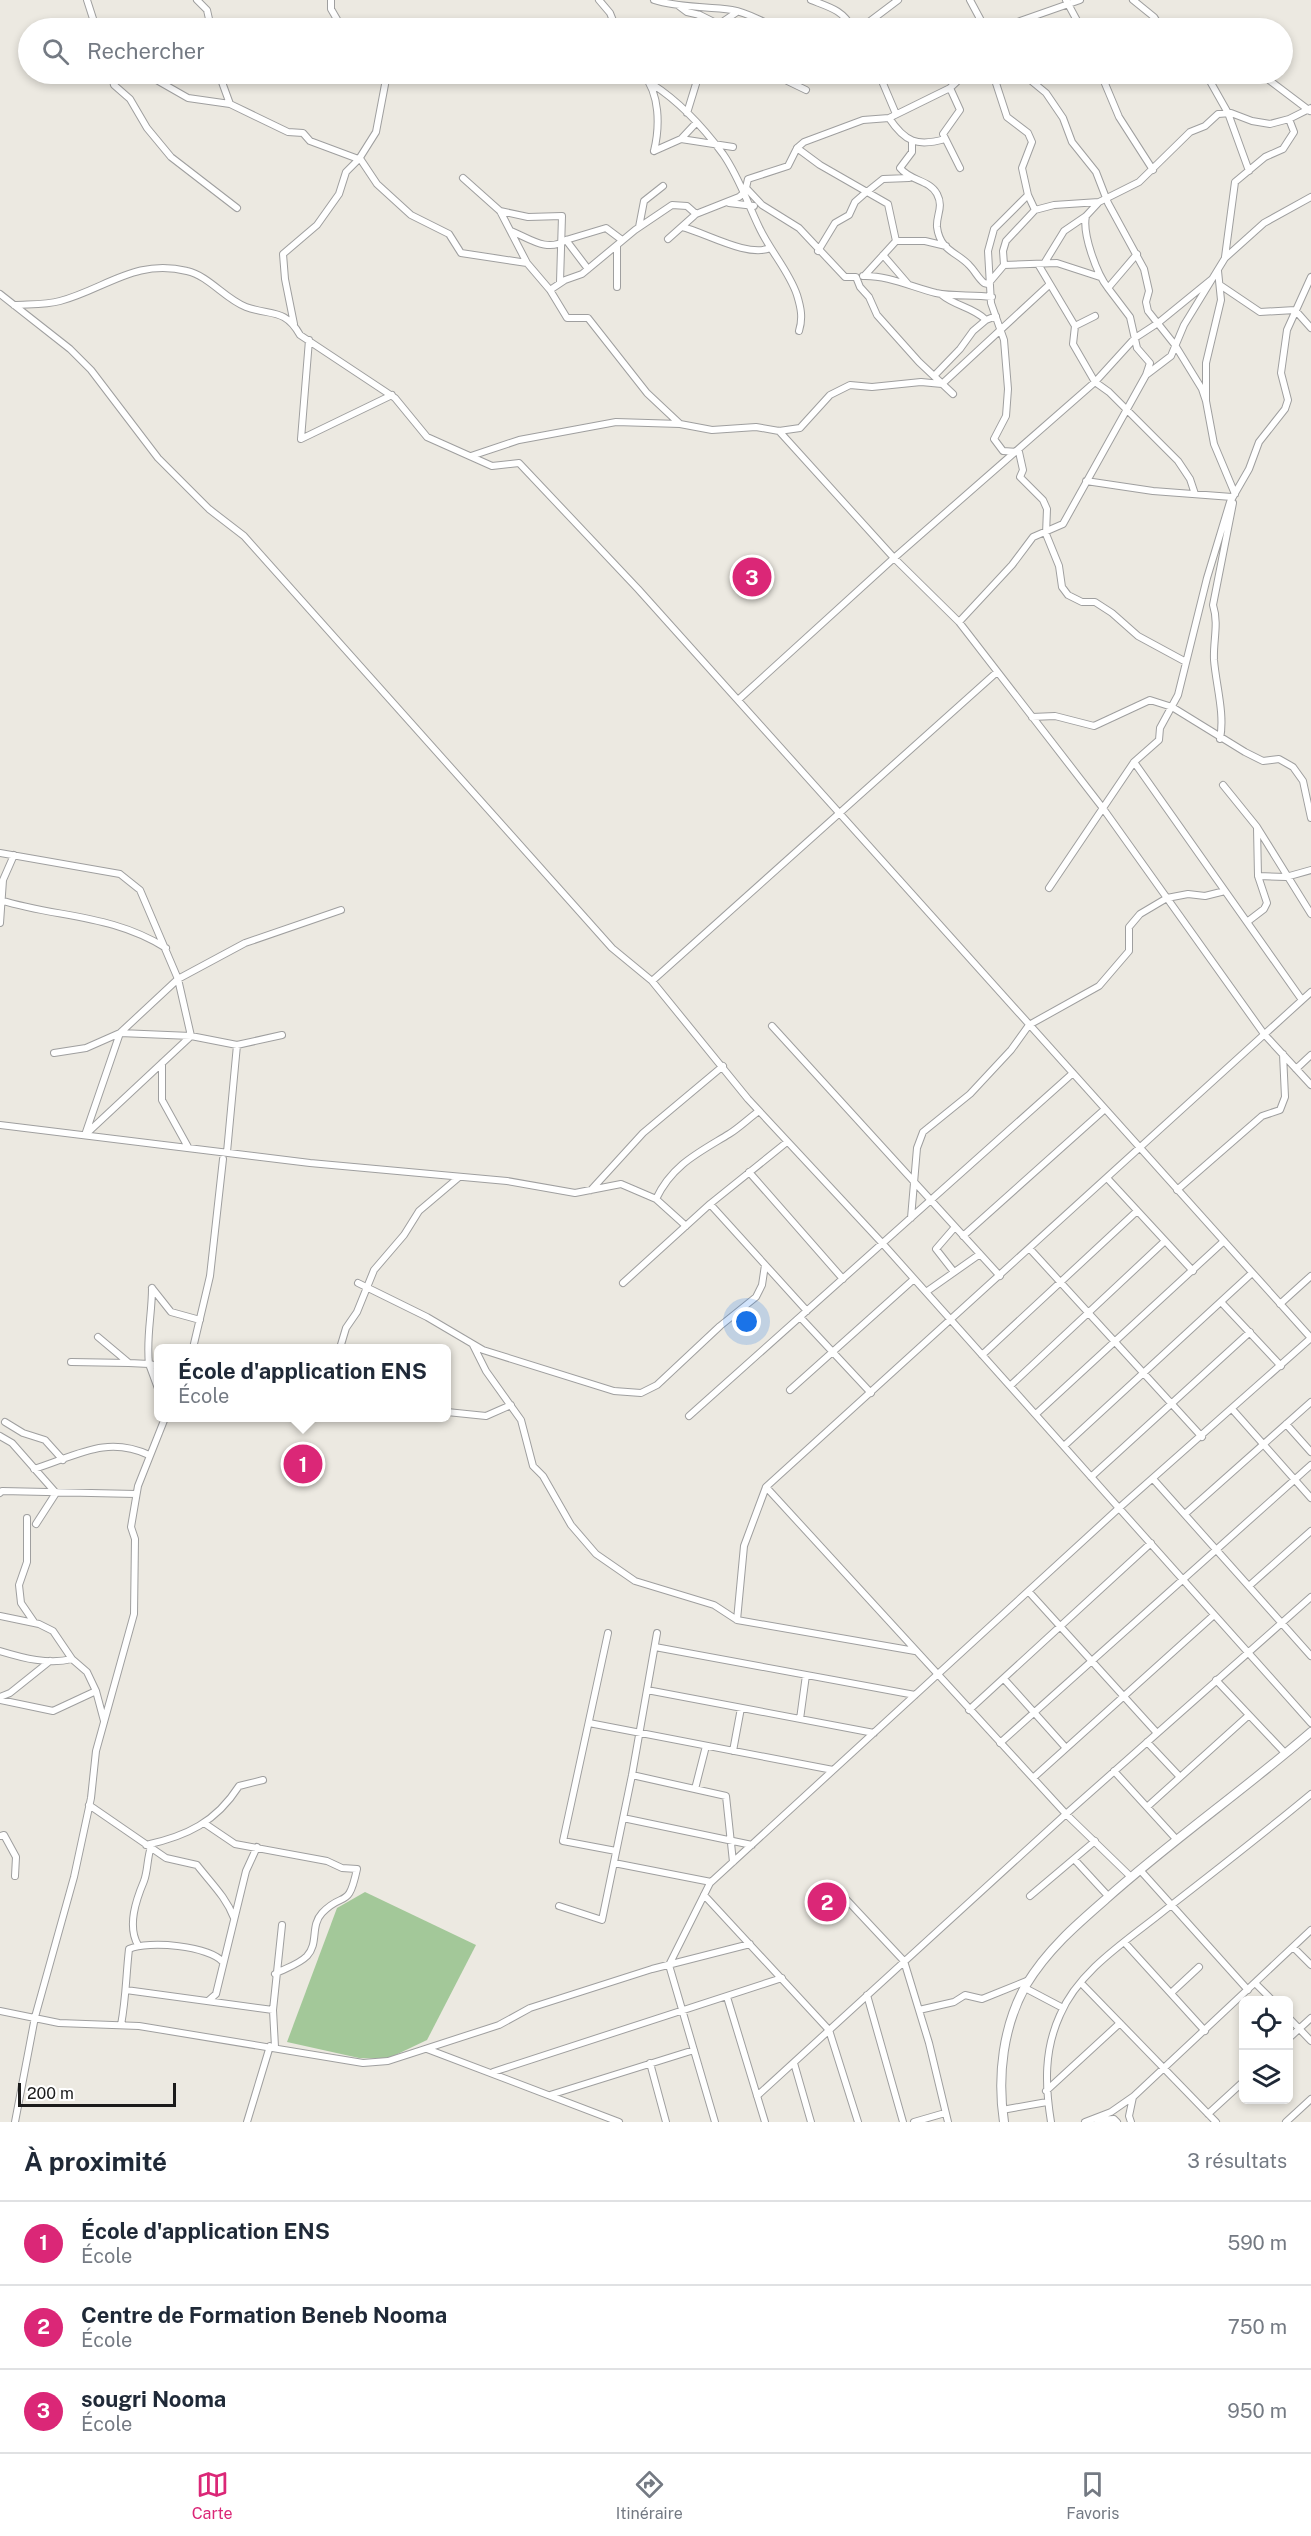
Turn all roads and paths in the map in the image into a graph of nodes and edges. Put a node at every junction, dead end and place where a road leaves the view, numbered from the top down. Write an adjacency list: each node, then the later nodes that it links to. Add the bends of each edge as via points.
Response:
1 (87, 0): 15 (street)
2 (197, 0): 16 (street)
3 (331, 0): 17 (street)
4 (599, 0): 18 (street)
5 (654, 0): 12 (street)
6 (811, 0): 23 (street)
7 (897, 0): 24 (street)
8 (970, 0): 25 (street)
9 (1080, 0): 11 (street)
10 (1133, 0): 28 (street)
11 (1067, 2): 26 (street); 27 (street)
12 (679, 6): 13 (street, via 702,5); 14 (street)
13 (737, 12): 21 (street); 22 (street)
14 (700, 15): 19 (street); 20 (street)
15 (93, 18)
16 (209, 18)
17 (336, 18)
18 (612, 18)
19 (700, 18)
20 (709, 18)
21 (728, 18)
22 (759, 18)
23 (845, 18)
24 (874, 18)
25 (982, 18)
26 (1031, 18)
27 (1076, 18)
28 (1155, 18)
29 (114, 84): 74 (street, via 130,99 171,157)
30 (164, 84): 45 (street, via 188,98)
31 (223, 84): 45 (street)
32 (385, 84): 59 (street, via 376,132)
33 (652, 84): 47 (street, via 675,99); 54 (street, via 657,107 654,151)
34 (696, 84): 47 (street)
35 (794, 84): 44 (street)
36 (883, 84): 49 (street)
37 (954, 84): 43 (street)
38 (996, 84): 68 (street, via 1007,117 1028,133 1032,141 1022,168)
39 (1036, 84): 70 (street, via 1058,110 1072,142 1096,172)
40 (1105, 84): 61 (street, via 1119,117)
41 (1212, 84): 48 (street)
42 (1276, 84): 46 (street)
43 (950, 88): 49 (street); 53 (street, via 960,107 945,129)
44 (807, 90)
45 (230, 104): 59 (street, via 288,132 303,134 310,141)
46 (1310, 109): 51 (street)
47 (687, 113): 52 (street)
48 (1228, 113): 51 (street, via 1270,124); 61 (street, via 1218,114 1205,126 1190,132); 62 (street)
49 (896, 114): 50 (street)
50 (889, 118): 55 (street, via 898,132); 58 (street, via 863,120)
51 (1289, 119): 62 (street, via 1294,132 1283,149)
52 (696, 123): 54 (street); 56 (street)
53 (945, 139): 55 (street, via 927,144); 60 (street)
54 (681, 140): 56 (street)
55 (912, 141): 63 (street, via 912,152 900,168)
56 (713, 143): 57 (street); 67 (street)
57 (733, 147)
58 (796, 148): 66 (street); 67 (street, via 789,166 748,179)
59 (359, 159): 94 (street, via 377,184 411,215 449,234 461,253); 121 (street, via 345,172 339,194 317,225 283,254)
60 (960, 168)
61 (1153, 170): 70 (street, via 1139,182)
62 (1249, 171): 93 (street, via 1235,182)
63 (909, 177): 66 (street, via 883,179); 87 (street, via 927,184 938,196 941,208 937,226)
64 (462, 178): 76 (street)
65 (663, 186): 79 (street, via 644,201)
66 (867, 191): 86 (street, via 888,204); 90 (street, via 849,215 835,223)
67 (745, 192): 71 (street); 72 (street, via 747,189); 73 (street)
68 (1028, 195): 75 (street); 105 (street, via 994,229 988,260)
69 (1311, 197): 93 (street, via 1264,223)
70 (1103, 200): 75 (street); 78 (street); 91 (street)
71 (728, 203): 73 (street); 77 (street)
72 (762, 204): 73 (street); 90 (street, via 799,228)
73 (750, 206): 89 (street)
74 (237, 208)
75 (1035, 210): 96 (street, via 1006,241)
76 (500, 211): 81 (street); 85 (street, via 528,217 560,214)
77 (696, 214): 79 (street, via 687,206 675,204); 80 (street)
78 (1086, 216): 95 (street, via 1065,231); 101 (street, via 1086,232)
79 (639, 227): 84 (street)
80 (682, 227): 83 (street); 89 (street, via 747,248)
81 (510, 231): 85 (street, via 542,245); 94 (street)
82 (614, 236): 84 (street); 85 (street, via 601,228); 88 (street)
83 (668, 239)
84 (622, 240): 88 (street)
85 (564, 242): 97 (street); 104 (street)
86 (896, 242): 87 (street, via 918,240); 92 (street)
87 (946, 246): 105 (street, via 969,264 984,284)
88 (617, 247): 97 (street); 109 (street)
89 (770, 248): 124 (street, via 797,296 802,315)
90 (818, 251): 100 (street, via 845,277)
91 (1137, 254): 110 (street); 120 (street, via 1149,291 1148,311)
92 (883, 255): 99 (street); 106 (street)
93 (1225, 258): 98 (street)
94 (527, 263): 111 (street)
95 (1042, 263): 96 (street); 101 (street, via 1068,264); 107 (street)
96 (1004, 265): 105 (street)
97 (588, 269): 104 (street)
98 (1218, 270): 103 (street); 108 (street)
99 (865, 275): 100 (street); 106 (street)
100 (856, 277): 130 (street, via 877,315)
101 (1100, 277): 110 (street)
102 (1311, 277): 116 (street)
103 (1212, 279): 120 (street); 128 (street)
104 (560, 282): 111 (street)
105 (991, 282): 114 (street)
106 (908, 285): 113 (street)
107 (1049, 285): 122 (street); 125 (street)
108 (1220, 285): 116 (street, via 1260,312); 135 (street, via 1221,300 1206,363)
109 (616, 287)
110 (1108, 288): 126 (street, via 1130,317)
111 (550, 290): 137 (street, via 567,318 588,318 647,393)
112 (0, 294): 115 (street)
113 (940, 294): 114 (street); 119 (street)
114 (992, 297): 118 (street)
115 (13, 305): 121 (street, via 58,302 128,272 165,268 190,271 246,307 277,312); 176 (street, via 91,370 158,458 209,509 244,536 612,948)
116 (1295, 310): 123 (street); 143 (street, via 1287,330 1281,373 1288,400 1285,409 1259,442)
117 (1095, 315): 122 (street)
118 (996, 316): 119 (street); 125 (street)
119 (986, 320): 130 (street)
120 (1158, 323): 126 (street); 128 (street)
121 (294, 324): 127 (street, via 300,335)
122 (1075, 326): 131 (street, via 1073,344)
123 (1311, 328)
124 (799, 331)
125 (1000, 332): 132 (street); 139 (street, via 1005,348 1006,416 994,439 1002,451)
126 (1135, 338): 129 (street, via 1137,348 1150,363); 131 (street)
127 (309, 340): 134 (street); 134 (street, via 301,439)
128 (1175, 345): 129 (street, via 1171,356); 135 (street)
129 (1146, 375): 136 (street)
130 (934, 376): 132 (street)
131 (1095, 382): 136 (street); 139 (street)
132 (942, 384): 133 (street); 138 (street, via 850,385 831,395 800,428)
133 (953, 394)
134 (392, 395): 140 (street, via 427,437)
135 (1206, 401): 143 (street, via 1214,444)
136 (1126, 410): 141 (street); 142 (street, via 1178,461)
137 (680, 424): 138 (street, via 712,430 756,427); 140 (street, via 616,422 519,440)
138 (779, 431): 145 (street)
139 (1016, 451): 144 (street, via 1022,462 1020,477 1041,496 1047,509); 145 (street)
140 (471, 456): 149 (street, via 492,465 519,463)
141 (1086, 481): 142 (street); 144 (street, via 1063,524)
142 (1195, 494): 143 (street)
143 (1233, 496): 147 (street); 152 (street, via 1213,605 1217,618 1214,651)
144 (1045, 532): 146 (street, via 1033,537); 147 (street, via 1068,596 1095,602 1138,636)
145 (894, 558): 146 (street); 149 (street)
146 (959, 622): 148 (street)
147 (1186, 662): 150 (street)
148 (997, 672): 151 (street); 156 (street)
149 (738, 700): 156 (street)
150 (1172, 707): 151 (street, via 1150,700 1094,726 1055,716); 152 (street); 153 (street, via 1160,728 1159,740)
151 (1032, 717): 155 (street)
152 (1220, 739): 157 (street, via 1263,761 1279,759 1293,766 1303,781)
153 (1134, 762): 155 (street); 165 (street)
154 (1222, 785): 158 (street)
155 (1102, 807): 164 (street); 166 (street)
156 (838, 812): 176 (street); 179 (street)
157 (1311, 818)
158 (1257, 827): 162 (street); 163 (street)
159 (0, 853): 160 (street)
160 (14, 855): 167 (street, via 3,880); 172 (street, via 120,874 140,891)
161 (1311, 870): 163 (street)
162 (1258, 876): 163 (street); 170 (street, via 1267,903)
163 (1286, 877): 169 (street)
164 (1049, 888)
165 (1225, 891): 166 (street); 170 (street)
166 (1167, 898): 179 (street, via 1145,910 1129,927 1128,951 1100,986); 182 (street)
167 (0, 900): 171 (street); 173 (street)
168 (341, 910): 175 (street, via 245,943)
169 (1311, 914)
170 (1247, 922): 178 (street)
171 (0, 923)
172 (154, 923): 173 (street); 174 (street)
173 (140, 932): 174 (street)
174 (167, 948): 175 (street)
175 (178, 979): 181 (street); 184 (street)
176 (652, 981): 190 (street)
177 (1311, 992): 178 (street)
178 (1302, 1000): 182 (street)
179 (1029, 1025): 192 (street); 206 (street, via 970,1094 923,1132)
180 (772, 1026): 206 (street)
181 (120, 1033): 184 (street); 186 (street, via 86,1048); 197 (street)
182 (1264, 1034): 187 (street); 200 (street)
183 (282, 1035): 185 (street)
184 (190, 1036): 185 (street); 189 (street)
185 (237, 1045): 201 (street)
186 (54, 1053)
187 (1283, 1054): 191 (street); 208 (street, via 1285,1097 1280,1110 1262,1116)
188 (1311, 1055): 191 (street)
189 (162, 1063): 197 (street); 199 (street, via 162,1100)
190 (723, 1066): 195 (street); 207 (street, via 644,1133)
191 (1296, 1069): 193 (street)
192 (1072, 1073): 194 (street); 210 (street)
193 (1311, 1085)
194 (1105, 1109): 200 (street); 216 (street)
195 (759, 1110): 198 (street); 209 (street, via 686,1162 665,1181)
196 (0, 1125): 197 (street)
197 (85, 1135): 199 (street)
198 (787, 1142): 203 (street); 219 (street)
199 (188, 1147): 201 (street)
200 (1140, 1148): 205 (street); 208 (street)
201 (227, 1152): 204 (street)
202 (223, 1159): 240 (street, via 210,1275)
203 (749, 1172): 211 (street); 228 (street)
204 (459, 1178): 207 (street, via 507,1181 575,1193); 233 (street, via 419,1211 374,1269)
205 (1107, 1178): 212 (street); 220 (street)
206 (913, 1181): 210 (street); 213 (street)
207 (591, 1190): 209 (street, via 621,1184)
208 (1178, 1190): 218 (street)
209 (656, 1199): 214 (street)
210 (931, 1200): 213 (street); 215 (street)
211 (710, 1204): 214 (street); 222 (street)
212 (1137, 1211): 217 (street); 230 (street)
213 (911, 1218): 219 (street)
214 (686, 1226): 232 (street)
215 (955, 1227): 216 (street); 224 (street, via 936,1249)
216 (963, 1236): 221 (street)
217 (1165, 1241): 223 (street); 238 (street)
218 (1224, 1242): 223 (street); 225 (street)
219 (882, 1244): 228 (street); 229 (street)
220 (1030, 1249): 226 (street); 230 (street)
221 (980, 1254): 224 (street); 226 (street)
222 (765, 1265): 237 (street); 248 (street, via 756,1297 657,1385 641,1393 614,1391)
223 (1192, 1271): 245 (street)
224 (954, 1272): 234 (street)
225 (1252, 1274): 235 (street); 236 (street)
226 (1000, 1276): 241 (street)
227 (1311, 1276): 236 (street)
228 (843, 1279): 237 (street)
229 (914, 1279): 234 (street); 249 (street)
230 (1060, 1282): 238 (street); 250 (street)
231 (358, 1283): 233 (street)
232 (623, 1283)
233 (367, 1288): 247 (street); 248 (street)
234 (926, 1293): 241 (street)
235 (1221, 1302): 242 (street); 256 (street)
236 (1280, 1304): 244 (street)
237 (807, 1311): 239 (street)
238 (1088, 1313): 245 (street); 258 (street)
239 (800, 1317): 249 (street); 267 (street)
240 (200, 1320): 246 (street); 253 (street, via 171,1312 152,1288)
241 (951, 1321): 250 (street); 260 (street)
242 (1250, 1332): 255 (street); 262 (street)
243 (98, 1337): 252 (street)
244 (1311, 1338): 255 (street)
245 (1115, 1342): 256 (street); 266 (street)
246 (195, 1344)
247 (341, 1344)
248 (473, 1345): 263 (street)
249 (832, 1352): 259 (street); 260 (street)
250 (982, 1355): 258 (street)
251 (71, 1362): 252 (street)
252 (129, 1363): 253 (street)
253 (149, 1364): 254 (street); 257 (street)
254 (154, 1365)
255 (1281, 1366): 264 (street)
256 (1143, 1372): 262 (street); 274 (street)
257 (154, 1378)
258 (1010, 1386): 266 (street)
259 (790, 1390)
260 (871, 1393): 283 (street)
261 (1311, 1402): 270 (street)
262 (1171, 1403): 272 (street); 280 (street)
263 (511, 1405): 265 (street, via 486,1416); 301 (street, via 521,1420 533,1466 543,1476 570,1525 596,1554 635,1581 714,1605)
264 (1232, 1409): 272 (street); 273 (street)
265 (451, 1412)
266 (1036, 1414): 274 (street)
267 (689, 1416)
268 (5, 1422): 277 (street, via 45,1440)
269 (164, 1422): 276 (street)
270 (1286, 1424): 273 (street); 275 (street)
271 (0, 1436): 279 (street, via 12,1443)
272 (1202, 1437): 281 (street)
273 (1263, 1444): 282 (street); 289 (street)
274 (1064, 1446): 280 (street)
275 (1311, 1452)
276 (149, 1455): 277 (street, via 129,1446 96,1447); 286 (street)
277 (63, 1460): 279 (street)
278 (1311, 1465): 282 (street)
279 (34, 1469): 284 (street)
280 (1091, 1477): 288 (street)
281 (1154, 1480): 288 (street); 289 (street)
282 (1294, 1480): 287 (street); 294 (street)
283 (766, 1487): 301 (street, via 744,1546); 308 (street)
284 (56, 1492): 285 (street); 286 (street); 291 (street)
285 (0, 1493)
286 (136, 1494): 329 (street, via 131,1527 135,1539 134,1614)
287 (1311, 1498)
288 (1119, 1508): 293 (street); 297 (street)
289 (1185, 1514): 294 (street)
290 (27, 1518): 302 (street, via 27,1562 19,1585 21,1603)
291 (36, 1524)
292 (1311, 1531): 296 (street)
293 (1150, 1543): 295 (street); 304 (street)
294 (1216, 1550): 295 (street); 296 (street)
295 (1182, 1580): 299 (street); 314 (street)
296 (1249, 1586): 303 (street)
297 (1029, 1592): 304 (street); 316 (street)
298 (1311, 1597): 303 (street)
299 (1214, 1615): 310 (street); 322 (street)
300 (0, 1616): 302 (street)
301 (737, 1620): 308 (street)
302 (34, 1623): 312 (street, via 53,1631)
303 (1282, 1623): 310 (street); 311 (street)
304 (1061, 1627): 314 (street); 317 (street)
305 (657, 1633): 307 (street)
306 (608, 1634): 330 (street)
307 (655, 1647): 315 (street); 319 (street)
308 (915, 1651): 316 (street)
309 (0, 1652): 313 (street)
310 (1247, 1652): 318 (street); 331 (street)
311 (1311, 1654)
312 (72, 1659): 313 (street); 320 (street, via 87,1672)
313 (51, 1660): 323 (street)
314 (1092, 1661): 322 (street); 326 (street)
315 (806, 1675): 321 (street); 328 (street)
316 (937, 1675): 321 (street); 325 (street)
317 (1004, 1679): 325 (street); 326 (street)
318 (1216, 1680): 327 (street); 334 (street)
319 (647, 1690): 324 (street); 332 (street)
320 (96, 1691): 323 (street, via 53,1711); 329 (street)
321 (915, 1695): 333 (street)
322 (1124, 1696): 334 (street); 339 (street)
323 (0, 1698)
324 (741, 1708): 328 (street); 340 (street)
325 (969, 1710): 337 (street)
326 (1035, 1713): 337 (street); 339 (street)
327 (1249, 1715): 341 (street); 346 (street)
328 (800, 1719): 333 (street)
329 (104, 1722): 351 (street)
330 (589, 1723): 332 (street); 363 (street, via 562,1841)
331 (1311, 1723)
332 (639, 1733): 338 (street); 344 (street)
333 (874, 1733): 342 (street)
334 (1157, 1733): 336 (street)
335 (1309, 1737): 341 (street)
336 (1147, 1742): 343 (street); 346 (street)
337 (1000, 1743): 345 (street)
338 (705, 1746): 340 (street); 348 (street)
339 (1066, 1748): 345 (street)
340 (733, 1751): 342 (street)
341 (1286, 1753): 358 (street)
342 (833, 1770): 360 (street)
343 (1114, 1771): 352 (street); 353 (street)
344 (632, 1775): 348 (street); 354 (street)
345 (1033, 1778): 353 (street)
346 (1180, 1778): 352 (street)
347 (263, 1780): 355 (street, via 239,1785 224,1808)
348 (695, 1789): 357 (street, via 726,1796)
349 (1308, 1796): 350 (street); 375 (street)
350 (1311, 1804)
351 (89, 1805): 361 (street); 407 (street, via 74,1877)
352 (1147, 1807): 358 (street)
353 (1066, 1814): 359 (street); 384 (street)
354 (623, 1818): 357 (street); 363 (street)
355 (204, 1824): 361 (street); 362 (street, via 235,1844)
356 (0, 1836): 368 (street, via 4,1835 15,1857)
357 (732, 1840): 360 (street); 365 (street)
358 (1177, 1840): 367 (street)
359 (1095, 1841): 364 (street); 369 (street)
360 (752, 1845): 365 (street)
361 (148, 1846): 377 (street, via 166,1858 197,1866 226,1899); 382 (street, via 144,1880 135,1901 132,1933)
362 (257, 1848): 377 (street, via 246,1871); 389 (street, via 357,1869 354,1888 347,1898 317,1920 314,1944 307,1956)
363 (616, 1851): 366 (street)
364 (1074, 1859): 372 (street); 374 (street)
365 (733, 1862): 370 (street)
366 (614, 1863): 370 (street); 376 (street, via 602,1920)
367 (1140, 1870): 369 (street); 375 (street)
368 (15, 1876)
369 (1131, 1876): 374 (street)
370 (711, 1882): 371 (street)
371 (704, 1895): 381 (street); 386 (street)
372 (1030, 1896)
373 (844, 1897): 384 (street)
374 (1109, 1897): 391 (street, via 1064,1937)
375 (1172, 1905): 380 (street); 396 (street)
376 (559, 1906)
377 (234, 1918): 385 (street)
378 (282, 1925): 389 (street)
379 (1311, 1930): 383 (street)
380 (1125, 1943): 392 (street); 397 (street)
381 (750, 1944): 386 (street); 390 (street)
382 (138, 1945): 385 (street, via 187,1948 216,1954); 395 (street, via 129,1949)
383 (1293, 1947): 387 (street); 393 (street)
384 (904, 1961): 398 (street); 404 (street)
385 (223, 1962): 401 (street, via 216,1994)
386 (669, 1965): 406 (street); 418 (street, via 530,2008 499,2025)
387 (1311, 1965)
388 (1198, 1967): 397 (street)
389 (275, 1974): 403 (street)
390 (782, 1978): 400 (street); 413 (street)
391 (1030, 1980): 394 (street); 404 (street, via 982,1999 965,1995 954,2002)
392 (1081, 1983): 402 (street); 410 (street)
393 (1255, 1983): 396 (street); 399 (street)
394 (1025, 1988): 402 (street); 431 (street, via 1006,2036)
395 (126, 1990): 401 (street); 411 (street)
396 (1248, 1990): 414 (street)
397 (1171, 1993): 414 (street)
398 (867, 1995): 413 (street); 444 (street)
399 (1267, 1996)
400 (727, 1997): 406 (street); 427 (street)
401 (208, 2001): 403 (street)
402 (1063, 2008): 425 (street, via 1049,2052)
403 (273, 2010): 417 (street)
404 (919, 2010): 432 (street)
405 (0, 2011): 407 (street)
406 (683, 2012): 419 (street); 423 (street)
407 (34, 2017): 411 (street, via 59,2023); 436 (street)
408 (1311, 2018): 412 (street)
409 (1293, 2022): 412 (street)
410 (1120, 2023): 422 (street); 425 (street)
411 (121, 2025): 417 (street)
412 (1300, 2029): 415 (street); 416 (street)
413 (830, 2030): 421 (street); 443 (street)
414 (1206, 2031): 422 (street)
415 (1293, 2035)
416 (1311, 2041)
417 (272, 2047): 418 (street, via 363,2063 388,2061); 437 (street)
418 (426, 2049): 423 (street)
419 (694, 2050): 420 (street); 440 (street)
420 (650, 2063): 426 (street); 439 (street)
421 (794, 2063): 427 (street); 442 (street)
422 (1165, 2069): 428 (street); 433 (street)
423 (494, 2072): 426 (street)
424 (1239, 2086): 433 (street)
425 (1046, 2091): 430 (street)
426 (550, 2095): 438 (street)
427 (757, 2096): 441 (street)
428 (1134, 2096): 434 (street, via 1111,2112); 450 (street)
429 (1311, 2099): 435 (street)
430 (1047, 2102): 431 (street); 448 (street)
431 (1002, 2110): 447 (street)
432 (945, 2113): 445 (street); 446 (street)
433 (1208, 2114): 451 (street)
434 (1088, 2121): 449 (street)
435 (1288, 2121)
436 (15, 2122)
437 (247, 2122)
438 (619, 2122)
439 (666, 2122)
440 (716, 2122)
441 (765, 2122)
442 (811, 2122)
443 (858, 2122)
444 (903, 2122)
445 (914, 2122)
446 (948, 2122)
447 (1004, 2122)
448 (1051, 2122)
449 (1117, 2122)
450 (1131, 2122)
451 (1216, 2122)

